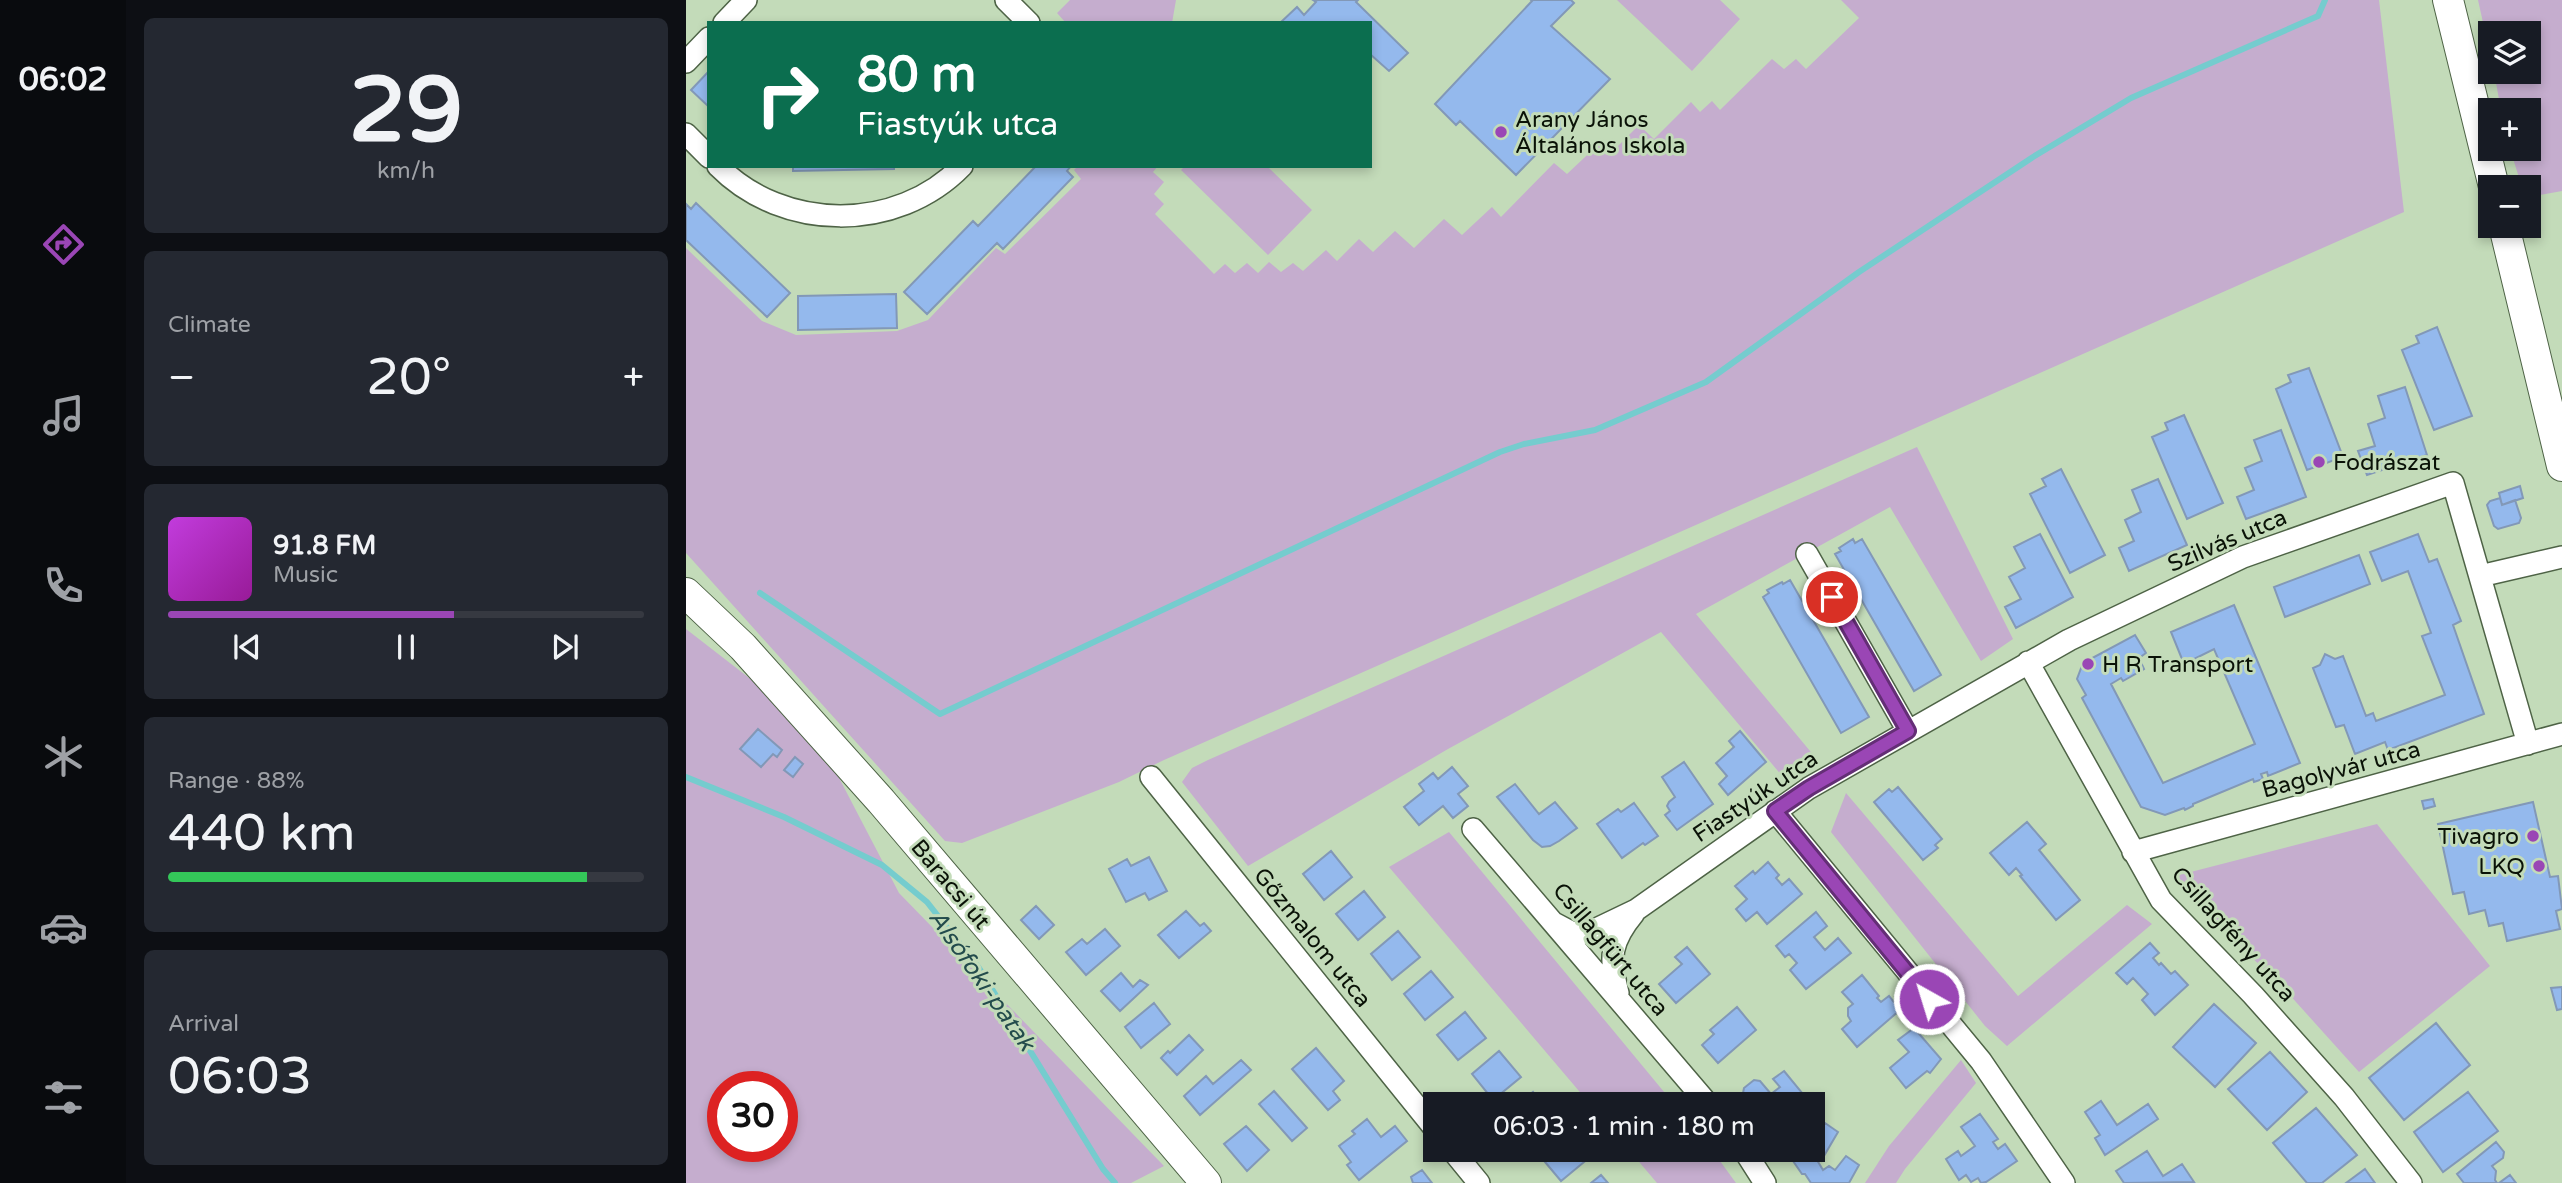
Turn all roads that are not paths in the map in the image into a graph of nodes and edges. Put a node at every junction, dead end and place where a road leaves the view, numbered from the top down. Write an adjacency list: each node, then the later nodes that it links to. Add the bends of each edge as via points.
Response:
1 (746, 0): 4 (street)
2 (1006, 0): 5 (street)
3 (2448, 0): 12 (street)
4 (726, 21)
5 (1027, 21)
6 (707, 40): 7 (street)
7 (686, 62)
8 (686, 134): 9 (street)
9 (707, 155)
10 (720, 168): 11 (street, via 748,192 825,217 876,215 922,195)
11 (959, 168)
12 (2491, 175)
13 (2507, 238): 14 (street)
14 (2562, 466)
15 (1807, 554): 20 (street)
16 (2562, 557): 17 (street)
17 (2480, 576): 19 (street, Szilvás utca, via 2453,483 2243,557); 22 (street)
18 (686, 593): 34 (street, Baracsi út, via 743,647 881,801)
19 (2028, 662): 20 (street, Fiastyúk utca); 26 (street, Csillagfény utca)
20 (1908, 731): 24 (street, Fiastyúk utca)
21 (2562, 734): 22 (street, Bagolyvár utca)
22 (2528, 744): 26 (street, Bagolyvár utca)
23 (1151, 777): 31 (street, Gőzmalom utca)
24 (1775, 811): 27 (street, Fiastyúk utca); 37 (street, via 1981,1061)
25 (1473, 829): 28 (street, Csillagfürt utca)
26 (2133, 852): 38 (street, Csillagfény utca, via 2161,900 2326,1076)
27 (1636, 910): 28 (street, Fiastyúk utca, via 1588,933 1571,932); 29 (street, Fiastyúk utca, via 1619,931 1612,952)
28 (1554, 923): 29 (street, Csillagfürt utca)
29 (1619, 999): 30 (street, Csillagfürt utca)
30 (1698, 1092)
31 (1423, 1114)
32 (1462, 1162): 35 (street)
33 (1752, 1162): 36 (street)
34 (1206, 1183)
35 (1479, 1183)
36 (1765, 1183)
37 (2064, 1183)
38 (2411, 1183)

